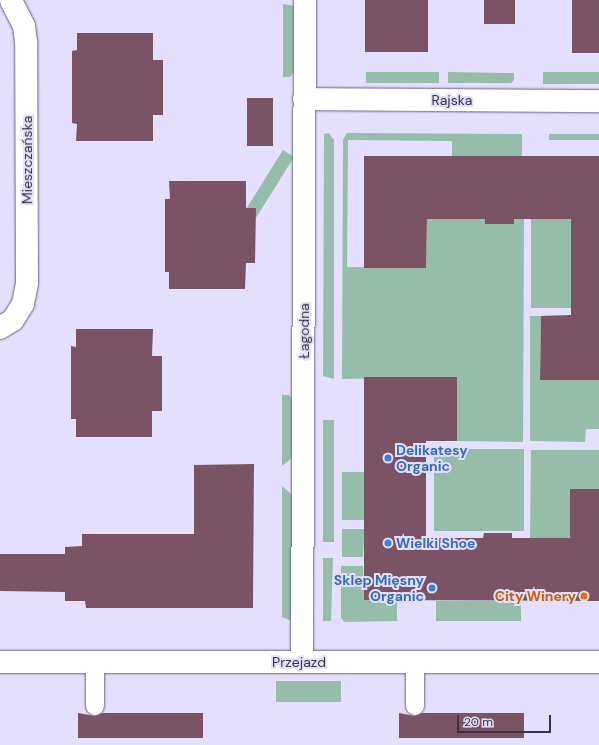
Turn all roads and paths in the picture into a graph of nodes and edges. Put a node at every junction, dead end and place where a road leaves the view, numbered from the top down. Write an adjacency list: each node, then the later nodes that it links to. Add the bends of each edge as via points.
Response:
1 (11, 0): 5 (street, Mieszczańska, via 24,26 26,50 27,283 23,304)
2 (305, 0): 3 (street, Łagodna)
3 (304, 99): 4 (street, Rajska); 7 (street, Łagodna)
4 (599, 101)
5 (6, 324)
6 (0, 662): 10 (street, Przejazd)
7 (302, 662): 8 (street, Przejazd); 10 (street, Przejazd)
8 (415, 662): 9 (street, Przejazd); 12 (lane)
9 (599, 662)
10 (95, 663): 11 (lane)
11 (94, 706)
12 (415, 706)

